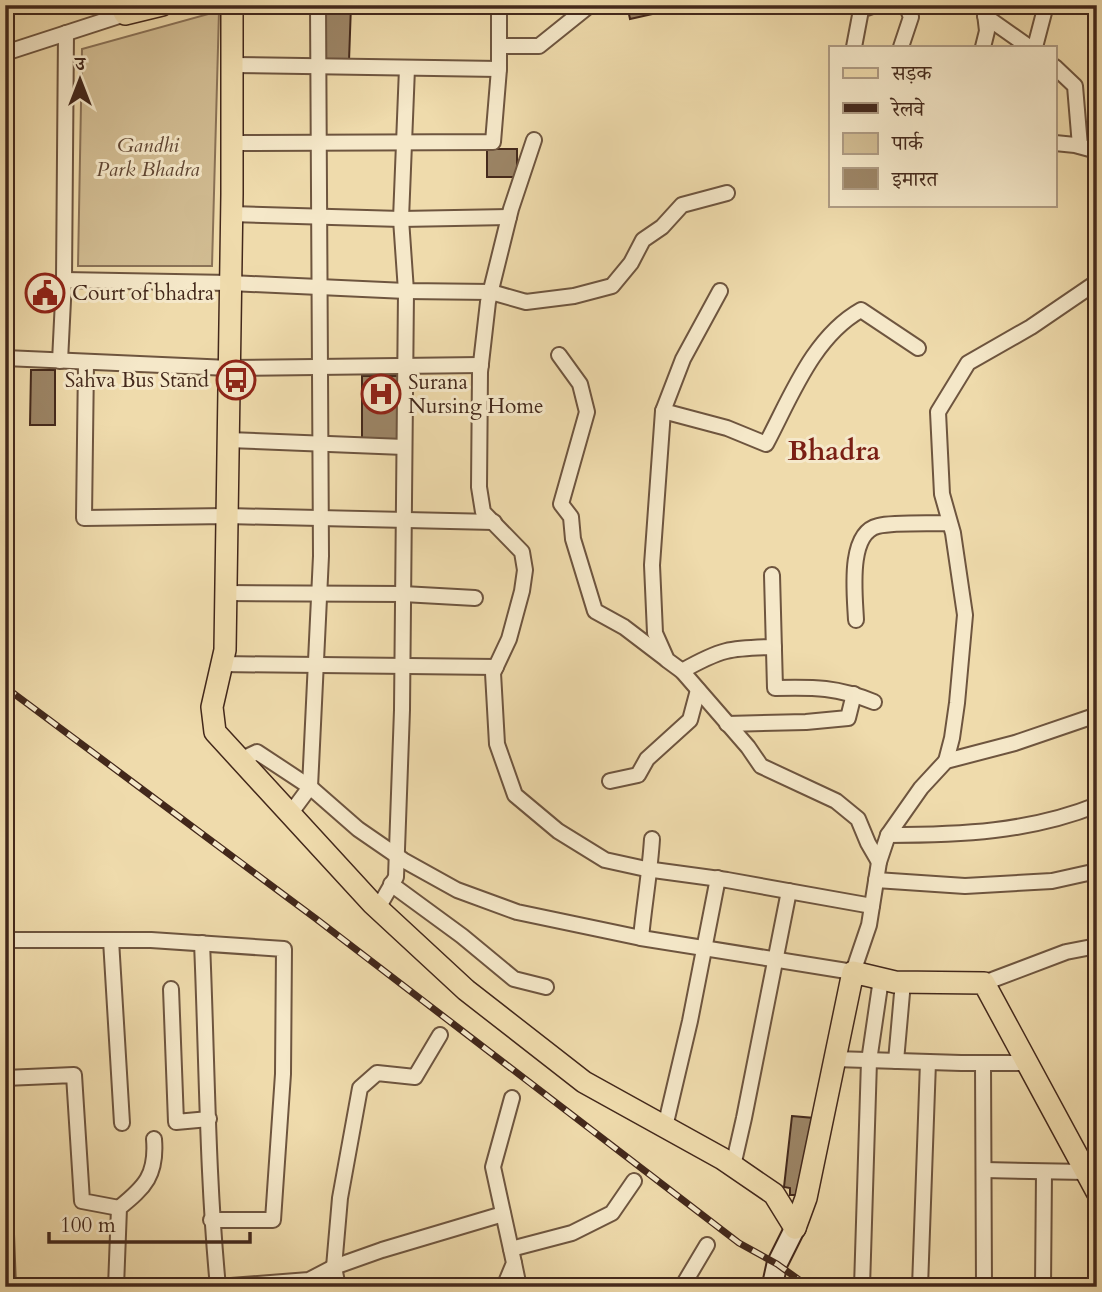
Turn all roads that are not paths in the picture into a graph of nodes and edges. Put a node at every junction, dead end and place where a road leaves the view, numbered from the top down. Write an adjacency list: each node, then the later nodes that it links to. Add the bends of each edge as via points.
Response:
1 (162, 5): 9 (main road)
2 (232, 5): 19 (main road)
3 (318, 5): 20 (street)
4 (499, 5): 12 (street)
5 (590, 5): 12 (street, via 539,46)
6 (875, 5): 13 (street, via 861,10)
7 (906, 5): 14 (street, via 911,17)
8 (1046, 5): 17 (street)
9 (123, 9): 11 (street)
10 (984, 10): 15 (street); 16 (street)
11 (66, 33): 18 (street); 36 (street)
12 (499, 46): 23 (street)
13 (854, 46)
14 (901, 46)
15 (983, 46)
16 (1028, 46)
17 (1035, 46)
18 (5, 53)
19 (232, 65): 20 (street); 25 (main road)
20 (319, 66): 21 (street); 27 (street)
21 (407, 68): 23 (street); 28 (street)
22 (1056, 68): 29 (street, via 1075,86)
23 (499, 69): 28 (street, via 493,142)
24 (534, 140): 34 (street)
25 (232, 143): 27 (street); 32 (main road)
26 (1056, 143): 29 (street)
27 (318, 144): 28 (street); 33 (street)
28 (406, 144): 35 (street)
29 (1080, 146): 30 (street)
30 (1097, 151)
31 (727, 193): 42 (street, via 682,205 643,240 612,286 526,302)
32 (231, 214): 33 (street); 38 (main road)
33 (319, 216): 35 (street); 39 (street)
34 (509, 217): 35 (street); 42 (street)
35 (401, 219): 41 (street)
36 (64, 280): 38 (street); 46 (street)
37 (1097, 282): 60 (street, via 968,363 951,389 938,412 942,494)
38 (230, 283): 39 (street); 51 (main road)
39 (321, 287): 41 (street); 50 (street)
40 (720, 290): 52 (street, via 683,359)
41 (406, 291): 42 (street); 48 (street)
42 (491, 292): 49 (street)
43 (918, 348): 52 (street, via 861,310 849,316 816,351 766,444)
44 (559, 355): 68 (street, via 580,384 587,412 561,504 570,517 595,611)
45 (5, 358): 46 (street)
46 (60, 361): 47 (street)
47 (86, 363): 51 (street); 56 (street, via 84,518)
48 (404, 364): 49 (street); 50 (street); 55 (street)
49 (481, 365): 59 (street, via 479,487 483,512)
50 (321, 366): 51 (street); 54 (street)
51 (229, 368): 53 (main road)
52 (663, 411): 68 (street, via 652,565 655,632)
53 (228, 440): 54 (street); 56 (main road)
54 (321, 445): 55 (street); 57 (street)
55 (404, 447): 58 (street)
56 (227, 516): 57 (street); 62 (main road)
57 (321, 518): 58 (street); 63 (street)
58 (403, 520): 59 (street); 64 (street)
59 (494, 522): 72 (street, via 522,552 526,570 509,639)
60 (949, 523): 66 (street, via 876,526 864,537 857,551 854,579); 80 (street, via 965,615)
61 (772, 575): 67 (street)
62 (226, 593): 63 (street); 69 (main road)
63 (319, 593): 64 (street); 70 (street)
64 (402, 594): 65 (street); 71 (street)
65 (475, 598)
66 (856, 620)
67 (774, 648): 73 (street, via 715,652); 75 (street, via 775,688 814,687)
68 (667, 660): 73 (street)
69 (221, 664): 70 (street); 79 (main road, via 212,706 215,732)
70 (316, 664): 71 (street); 82 (street)
71 (402, 666): 72 (street); 87 (street)
72 (496, 667): 89 (street, via 497,744 515,794 558,831 605,860)
73 (682, 671): 74 (street)
74 (698, 690): 78 (street); 81 (street, via 690,720 647,760 638,775)
75 (854, 694): 76 (street); 78 (street, via 848,718)
76 (874, 702)
77 (1097, 715): 80 (street)
78 (727, 724): 88 (street, via 761,766 836,801 858,819)
79 (240, 760): 82 (street, via 257,752); 84 (main road)
80 (946, 761): 85 (street)
81 (610, 781)
82 (310, 787): 84 (street); 87 (street, via 358,829)
83 (1097, 805): 85 (street, via 1021,827 972,834)
84 (290, 814): 96 (main road)
85 (888, 835): 88 (street)
86 (652, 839): 89 (street)
87 (397, 855): 93 (street); 97 (street, via 457,890 516,912)
88 (878, 862): 92 (street)
89 (651, 869): 91 (street); 97 (street)
90 (1097, 871): 92 (street, via 1052,881 965,886)
91 (718, 878): 94 (street); 102 (street)
92 (876, 880): 95 (street)
93 (391, 884): 96 (street); 108 (street, via 514,979)
94 (789, 891): 95 (street); 103 (street)
95 (872, 906): 104 (street)
96 (377, 908): 121 (main road, via 466,990 584,1082)
97 (641, 938): 102 (street)
98 (5, 940): 99 (street)
99 (111, 940): 100 (street); 120 (street)
100 (202, 943): 119 (street); 132 (street, via 284,949 283,1074 273,1220)
101 (1097, 946): 107 (street, via 1066,952)
102 (704, 949): 103 (street); 121 (street)
103 (776, 960): 104 (street); 123 (street)
104 (853, 972): 105 (main road); 111 (main road)
105 (881, 979): 106 (main road); 112 (street)
106 (903, 982): 107 (main road); 113 (street)
107 (984, 982): 115 (main road)
108 (546, 987)
109 (171, 989): 119 (street, via 176,1122)
110 (440, 1035): 136 (street, via 415,1076 377,1073 360,1088 340,1198)
111 (835, 1059): 112 (street); 133 (main road, via 806,1198)
112 (869, 1060): 113 (street); 145 (street)
113 (896, 1061): 114 (street)
114 (928, 1062): 116 (street); 146 (street)
115 (1027, 1062): 116 (street); 126 (main road)
116 (983, 1063): 124 (street)
117 (5, 1078): 130 (street, via 74,1075 82,1201)
118 (512, 1098): 131 (street, via 493,1167)
119 (209, 1119): 132 (street)
120 (121, 1123)
121 (665, 1127): 123 (main road)
122 (154, 1139): 130 (street, via 155,1156 144,1188)
123 (733, 1166): 133 (main road, via 774,1194)
124 (984, 1170): 125 (street); 147 (street)
125 (1044, 1172): 126 (street); 148 (street)
126 (1086, 1172): 128 (main road)
127 (634, 1181): 135 (street, via 612,1213)
128 (1097, 1192)
129 (5, 1208): 137 (street)
130 (119, 1208): 138 (street)
131 (503, 1214): 135 (street); 136 (street)
132 (211, 1220): 139 (street)
133 (795, 1228): 144 (main road, via 777,1264)
134 (707, 1245): 143 (street)
135 (512, 1256): 141 (street); 142 (street)
136 (334, 1267): 139 (street, via 309,1280); 140 (street)
137 (8, 1287)
138 (116, 1287)
139 (218, 1287)
140 (338, 1287)
141 (504, 1287)
142 (519, 1287)
143 (682, 1287)
144 (772, 1287)
145 (862, 1287)
146 (920, 1287)
147 (984, 1287)
148 (1042, 1287)

